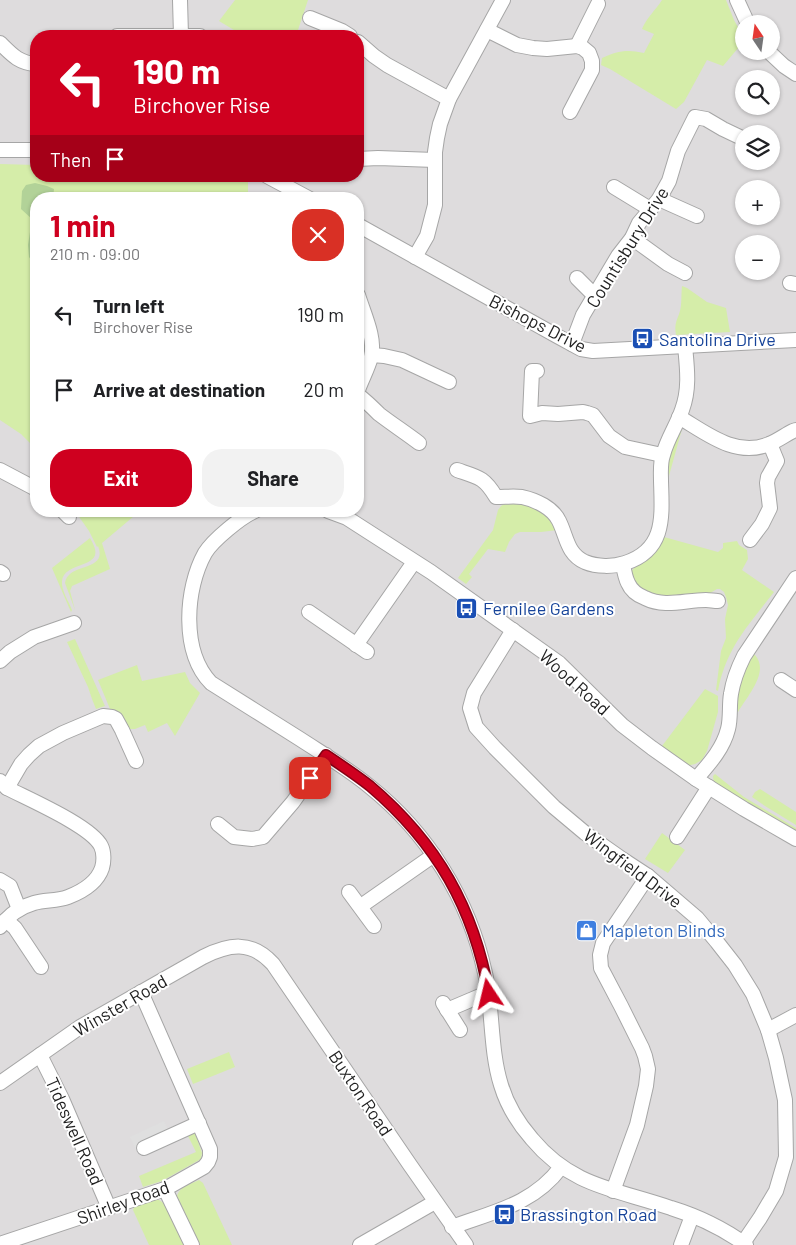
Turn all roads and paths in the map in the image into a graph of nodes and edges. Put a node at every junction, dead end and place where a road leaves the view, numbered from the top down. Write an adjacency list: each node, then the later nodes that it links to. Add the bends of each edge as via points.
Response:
1 (180, 0): 7 (street)
2 (503, 0): 9 (street)
3 (737, 0): 5 (street)
4 (598, 4): 11 (street)
5 (744, 15)
6 (310, 18): 8 (street)
7 (182, 30)
8 (340, 30)
9 (487, 30): 11 (street, via 518,45 533,48); 16 (street)
10 (0, 43): 14 (street, via 22,62)
11 (577, 46): 17 (street, via 588,53 592,70)
12 (364, 47): 16 (street, via 387,65)
13 (778, 60): 15 (street)
14 (30, 63)
15 (796, 74)
16 (449, 99): 22 (street, via 438,131)
17 (570, 112)
18 (735, 135): 26 (street, Countisbury Drive, via 706,118 695,117 678,151 669,181)
19 (0, 150): 20 (street)
20 (30, 150)
21 (364, 159): 22 (street)
22 (435, 160): 30 (street, via 436,205 427,236)
23 (278, 182): 25 (street)
24 (614, 186): 26 (street)
25 (297, 192)
26 (655, 204): 27 (street); 29 (street, Countisbury Drive, via 639,223)
27 (696, 216)
28 (364, 232): 30 (street, Bishops Drive)
29 (632, 238): 31 (street); 33 (street, Countisbury Drive)
30 (415, 257): 36 (street, Bishops Drive)
31 (685, 273)
32 (577, 278): 33 (street)
33 (595, 296): 36 (street, Countisbury Drive)
34 (364, 312): 38 (street)
35 (796, 340): 37 (street, Bishops Drive)
36 (572, 344): 37 (street, Bishops Drive, via 593,351)
37 (685, 346): 43 (street, via 687,388)
38 (372, 355): 40 (street); 41 (street, via 402,360)
39 (537, 371): 47 (street, via 532,371 530,416 587,413 593,415 609,436 625,447)
40 (364, 375)
41 (449, 382)
42 (364, 399): 45 (street)
43 (680, 417): 46 (street, via 726,444 754,448); 47 (street)
44 (796, 430): 46 (street)
45 (419, 443)
46 (770, 444): 53 (street, via 777,461 767,483 770,508)
47 (662, 455): 55 (street, via 662,520 659,532 645,553)
48 (0, 470): 50 (street)
49 (457, 470): 55 (street, via 480,478 496,497 524,498 543,505 559,520 569,547 583,561 597,565)
50 (30, 486)
51 (245, 517): 64 (street, via 214,542 198,567 189,616 194,654 211,683)
52 (343, 517): 54 (street, Wood Road)
53 (750, 540)
54 (414, 562): 58 (street, via 362,649); 60 (street, Wood Road)
55 (623, 564): 57 (street, via 633,590 647,600 668,604)
56 (796, 578): 66 (street, via 739,666 731,693 726,737)
57 (718, 601)
58 (309, 612)
59 (74, 623): 61 (street, via 34,637)
60 (513, 630): 66 (street, Wood Road, via 559,663 622,725); 73 (street, Wingfield Drive, via 474,694 470,708 476,727 554,807 585,833)
61 (0, 662)
62 (781, 680): 63 (street)
63 (796, 690)
64 (326, 755): 69 (street, via 264,837 234,837); 72 (street, via 392,806)
65 (136, 761): 67 (street, via 116,720 103,716 39,746)
66 (696, 779): 68 (street, Wood Road)
67 (4, 785): 77 (street, via 91,834 102,846 104,859 99,876 81,891)
68 (709, 787): 70 (street); 71 (street, Wood Road)
69 (218, 824)
70 (677, 837)
71 (796, 839)
72 (434, 854): 76 (street); 83 (street, via 469,919)
73 (648, 876): 86 (street, Wingfield Drive, via 697,918 718,942 753,994); 93 (street, via 603,943 600,955 603,974 642,1048 648,1069 637,1125)
74 (0, 880): 77 (street, via 10,886)
75 (350, 892): 76 (street)
76 (361, 906): 79 (street)
77 (19, 909): 78 (street)
78 (3, 924): 81 (street, via 15,928)
79 (374, 926)
80 (249, 948): 82 (street, Winster Road, via 222,948); 94 (street, Buxton Road, via 273,964)
81 (41, 966)
82 (141, 992): 87 (street, Winster Road, via 80,1027); 89 (street, Shirley Road)
83 (489, 994): 85 (street, via 445,1006); 91 (street, via 497,1066 505,1096 520,1125)
84 (796, 1015): 86 (street)
85 (460, 1030)
86 (768, 1030): 99 (street, Wingfield Drive, via 785,1100 786,1157 776,1191)
87 (40, 1055): 88 (street, Winster Road); 95 (street, Tideswell Road)
88 (0, 1083)
89 (200, 1123): 90 (street); 92 (street, Shirley Road, via 210,1149 208,1162)
90 (144, 1148)
91 (561, 1167): 93 (street, via 582,1180); 97 (street, via 554,1177 524,1200)
92 (166, 1190): 95 (street, Shirley Road); 100 (street)
93 (613, 1191): 96 (street)
94 (435, 1202): 97 (street, Buxton Road); 101 (street)
95 (109, 1208): 98 (street, Shirley Road)
96 (692, 1216): 99 (street); 103 (street)
97 (452, 1226): 102 (street, Buxton Road)
98 (0, 1244)
99 (744, 1244)
100 (192, 1245)
101 (360, 1245)
102 (466, 1245)
103 (681, 1245)

